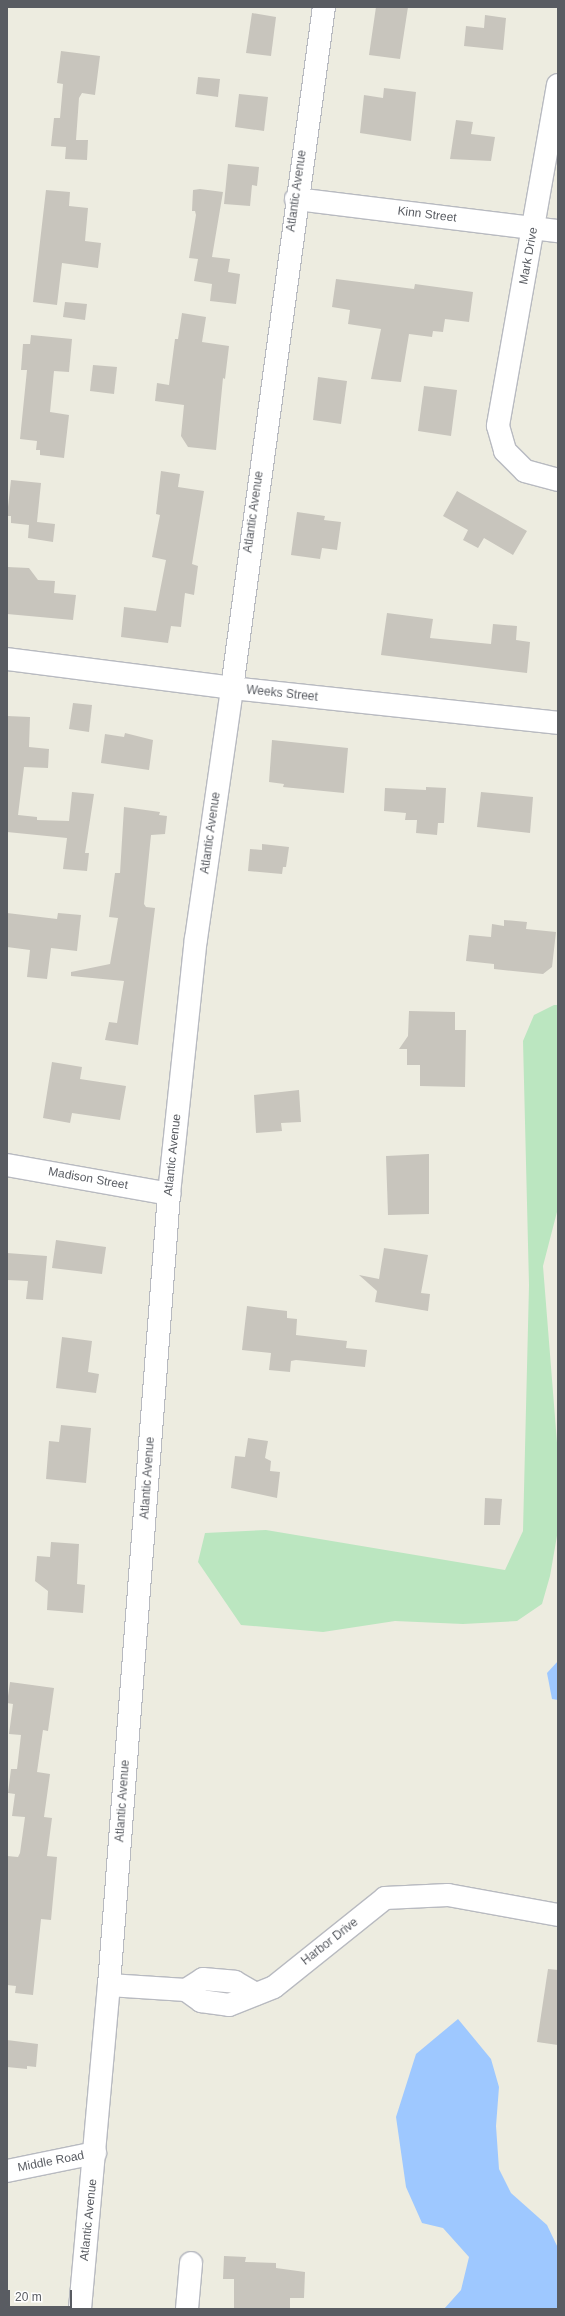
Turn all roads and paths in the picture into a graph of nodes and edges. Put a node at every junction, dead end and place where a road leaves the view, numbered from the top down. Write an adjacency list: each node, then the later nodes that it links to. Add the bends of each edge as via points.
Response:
1 (324, 7): 3 (street, Atlantic Avenue)
2 (558, 85): 4 (street, Mark Drive)
3 (296, 199): 4 (street, Kinn Street); 8 (street, Atlantic Avenue)
4 (535, 228): 5 (street, Kinn Street); 6 (street, Mark Drive, via 498,426 505,451 525,472)
5 (558, 231)
6 (558, 480)
7 (7, 660): 8 (street, Weeks Street)
8 (232, 688): 9 (street, Weeks Street); 11 (street, Atlantic Avenue, via 196,939)
9 (558, 723)
10 (7, 1165): 11 (street, Madison Street)
11 (169, 1194): 13 (street, Atlantic Avenue)
12 (558, 1915): 13 (street, Harbor Drive, via 448,1895 385,1898 274,1987 229,2005 202,2002 186,1990)
13 (109, 1985): 14 (street, Atlantic Avenue)
14 (95, 2154): 15 (street, Middle Road); 17 (street, Atlantic Avenue)
15 (7, 2171)
16 (191, 2263): 18 (street)
17 (80, 2309)
18 (187, 2309)

